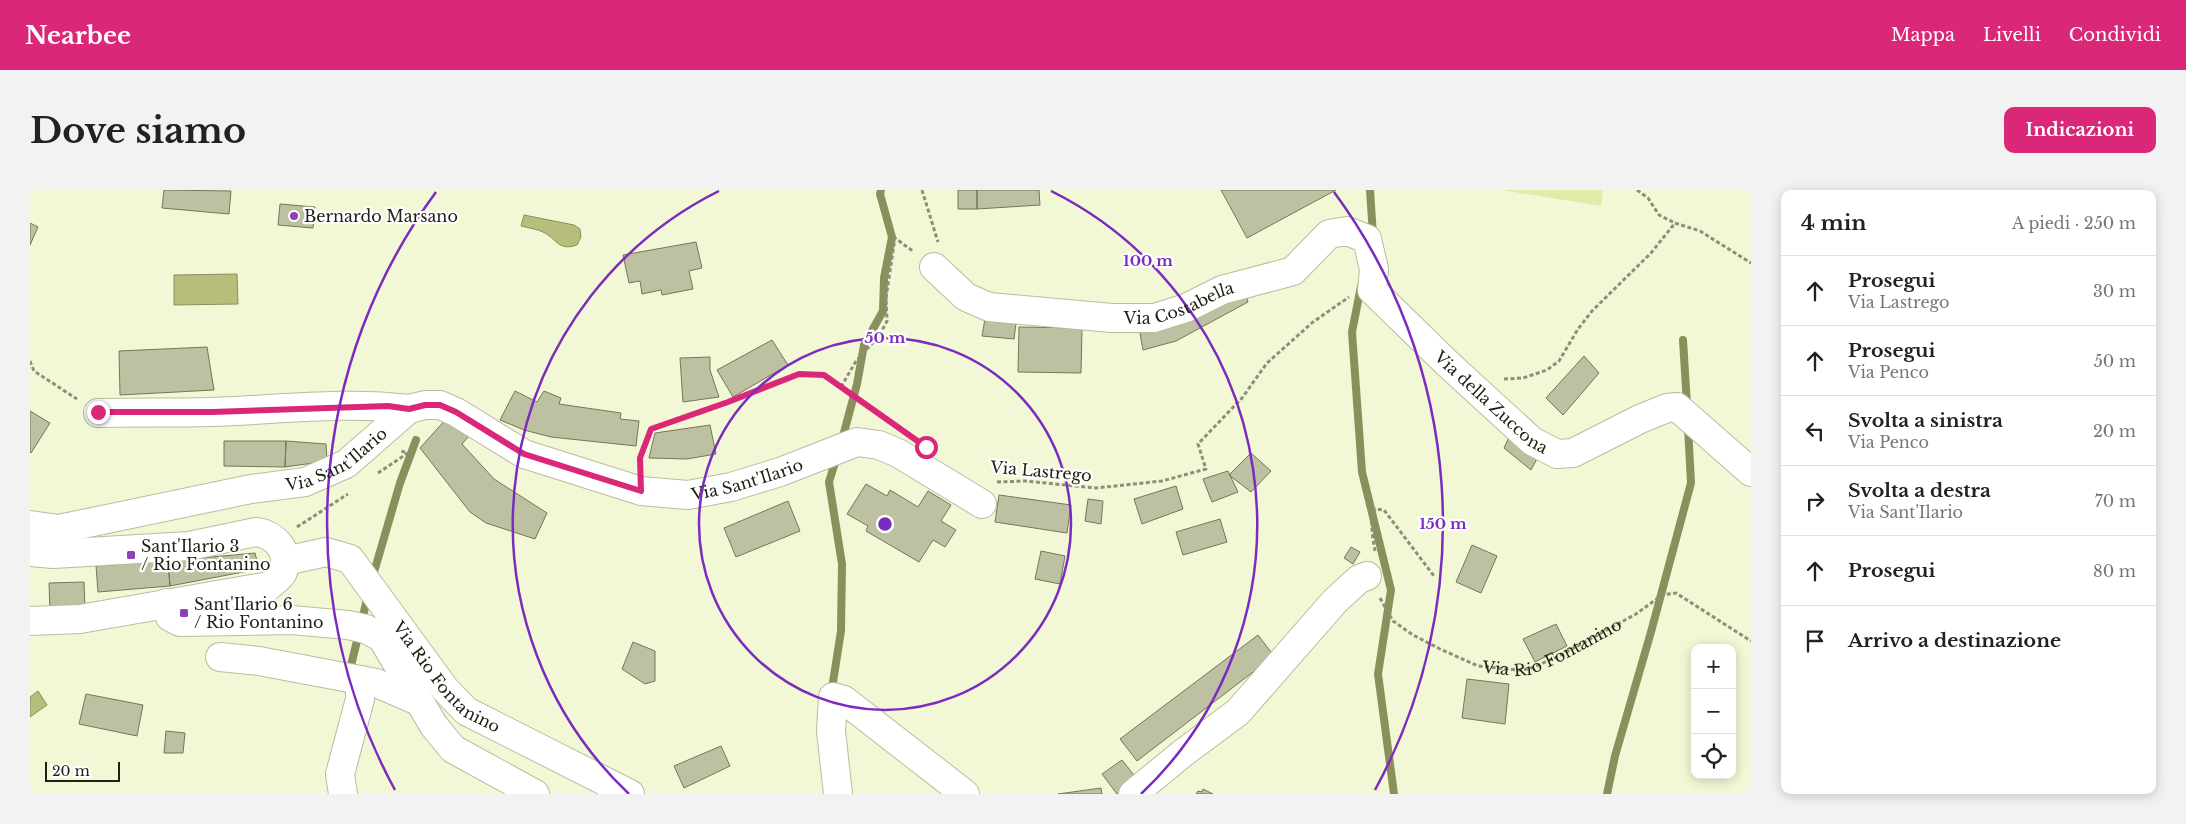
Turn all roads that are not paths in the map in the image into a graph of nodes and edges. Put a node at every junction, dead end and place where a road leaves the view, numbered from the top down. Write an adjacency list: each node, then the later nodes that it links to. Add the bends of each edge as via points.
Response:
1 (934, 267): 2 (street, Via Costabella, via 966,297 989,308 1112,318 1154,318 1186,308 1222,290 1293,271 1329,234 1347,231 1368,239 1374,269)
2 (1372, 290): 5 (street, Via della Zuccona, via 1532,441 1557,454 1573,452 1640,419 1677,407)
3 (409, 409): 4 (street, via 388,406); 6 (street, Via Sant'Ilario, via 440,405 524,454 641,491 688,495 731,487 857,442 879,445); 7 (street, Via Sant'Ilario, via 346,464 305,482 251,489 59,529)
4 (98, 412)
5 (1751, 472)
6 (985, 493)
7 (30, 525)
8 (30, 552): 9 (street, via 53,554 189,546 256,532 266,533 276,540)
9 (285, 561): 11 (street, via 282,572 268,586); 18 (street, Via Rio Fontanino, via 326,552 350,559 444,689 466,711)
10 (1367, 576): 21 (street, via 1359,579 1335,601 1238,712)
11 (166, 603): 12 (street, via 80,618); 15 (street, via 170,617 180,622 291,620 348,625 366,630 382,638)
12 (30, 620)
13 (220, 657): 14 (street, via 260,661)
14 (360, 680): 15 (street, via 376,683); 16 (street, via 360,699 340,774)
15 (418, 701): 17 (street, via 454,748)
16 (342, 794)
17 (535, 794)
18 (630, 794)
19 (838, 794): 20 (street, via 831,732 833,696 844,700)
20 (965, 794)
21 (1133, 794)

